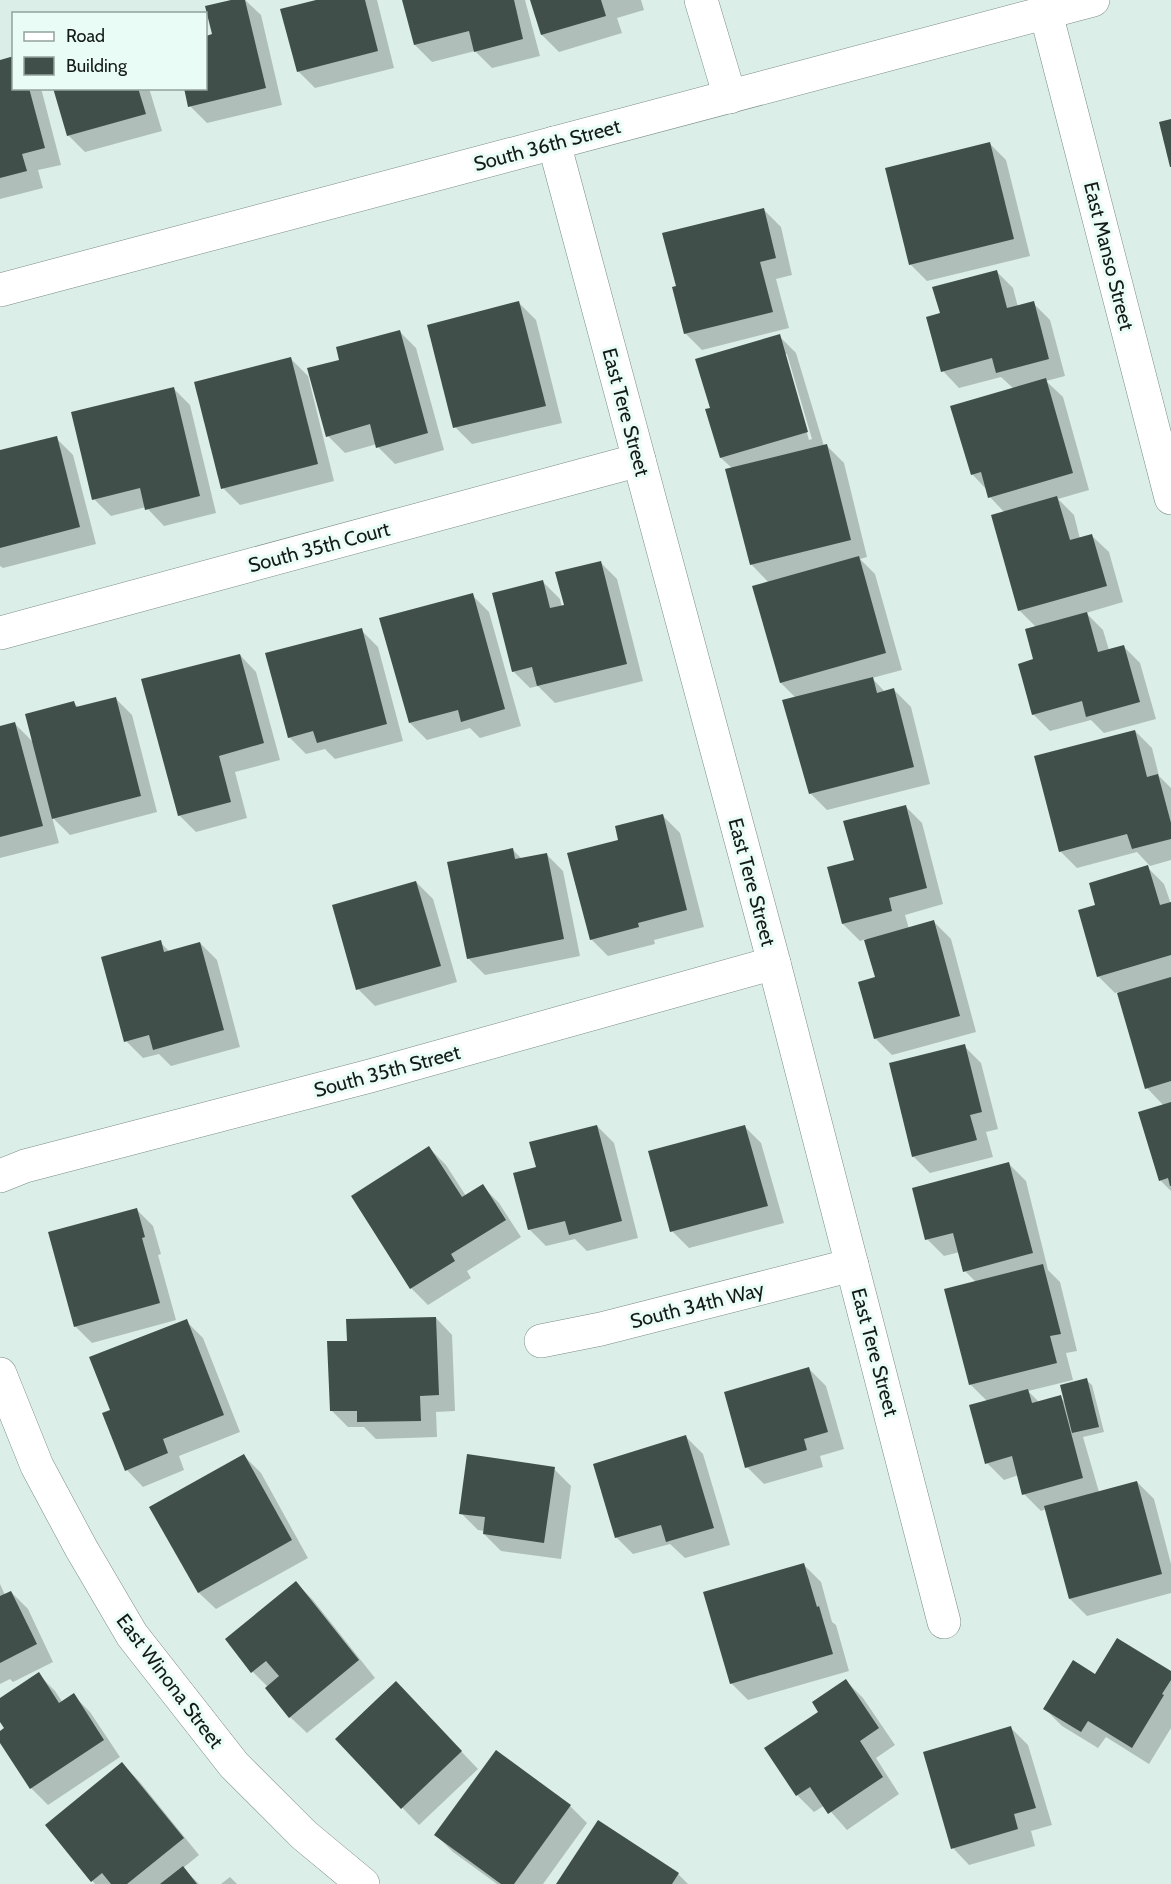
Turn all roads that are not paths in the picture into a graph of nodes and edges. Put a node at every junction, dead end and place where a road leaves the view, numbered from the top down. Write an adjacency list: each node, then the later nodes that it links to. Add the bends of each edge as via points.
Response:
1 (701, 0): 4 (street)
2 (1094, 0): 3 (street, South 36th Street)
3 (1046, 13): 4 (street, South 36th Street); 8 (street, East Manso Street)
4 (730, 98): 5 (street, South 36th Street)
5 (554, 143): 6 (street, South 36th Street); 7 (street, East Tere Street)
6 (0, 290)
7 (639, 460): 9 (street, South 35th Court); 10 (street, East Tere Street)
8 (1171, 498)
9 (0, 633)
10 (774, 963): 11 (street, South 35th Street, via 370,1076 25,1166); 12 (street, East Tere Street)
11 (0, 1176)
12 (852, 1265): 13 (street, South 34th Way); 15 (street, East Tere Street)
13 (541, 1341)
14 (0, 1374): 16 (street, East Winona Street, via 37,1466 132,1635 234,1765 304,1835)
15 (944, 1622)
16 (363, 1884)

